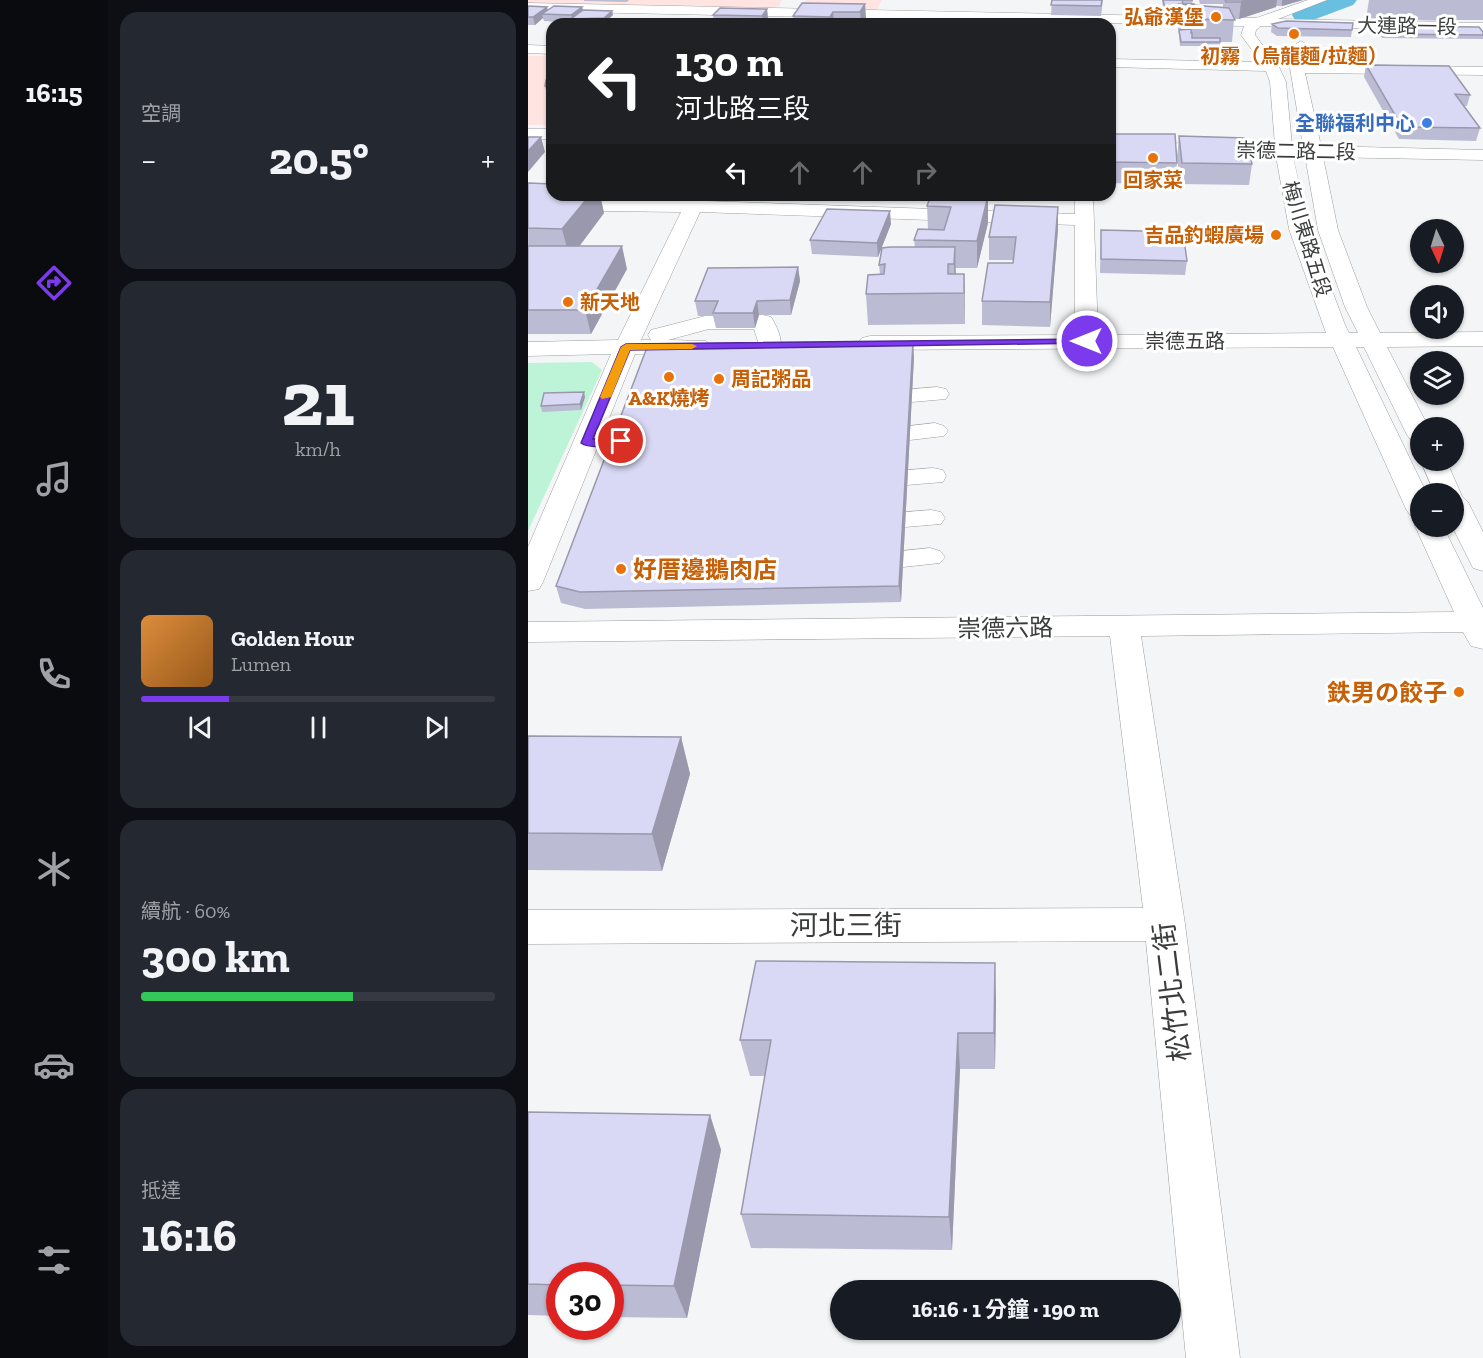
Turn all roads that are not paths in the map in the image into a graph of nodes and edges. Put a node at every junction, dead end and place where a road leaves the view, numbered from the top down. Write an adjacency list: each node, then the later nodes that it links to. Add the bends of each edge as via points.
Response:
1 (962, 0): 6 (street)
2 (1321, 0): 7 (street)
3 (528, 7): 4 (street, 大連路一段)
4 (784, 12): 6 (street, 大連路一段)
5 (1374, 12): 8 (street)
6 (959, 17): 7 (street, 大連路一段, via 1128,14)
7 (1258, 23): 8 (street, 大連路一段); 10 (street); 15 (street, 梅川東路五段, via 1249,28 1248,34)
8 (1345, 25): 9 (street, 大連路一段)
9 (1483, 27)
10 (1274, 41)
11 (1301, 45): 15 (street, 梅川東路五段)
12 (528, 49): 13 (street)
13 (546, 50)
14 (1116, 63): 15 (street)
15 (1284, 63): 16 (street); 20 (street, 梅川東路五段); 21 (street, 梅川東路五段, via 1304,101)
16 (1483, 71)
17 (528, 134): 18 (street)
18 (546, 134)
19 (1116, 147): 20 (street, 崇德二路二段)
20 (1283, 151): 21 (street, 崇德二路二段); 30 (street, 梅川東路五段, via 1299,229)
21 (1311, 152): 22 (street, 崇德二路二段); 31 (street, 梅川東路五段, via 1328,230 1356,307)
22 (1483, 154)
23 (655, 201): 27 (street)
24 (697, 201): 35 (street)
25 (716, 201): 28 (street)
26 (1084, 201): 28 (street)
27 (528, 204)
28 (1084, 220): 32 (street)
29 (1483, 339): 31 (street, 崇德五路)
30 (1342, 340): 31 (street, 崇德五路); 32 (street, 崇德五路); 43 (street, 梅川東路五段)
31 (1373, 340): 40 (street, 梅川東路五段)
32 (1087, 341): 33 (street, 崇德五路, via 877,350)
33 (842, 344)
34 (717, 346): 35 (street, via 685,353)
35 (626, 347): 36 (street, via 709,322 749,320 763,322); 37 (street); 41 (street, via 615,401 598,442)
36 (770, 348)
37 (528, 349)
38 (936, 394): 39 (street)
39 (912, 395)
40 (1411, 417)
41 (568, 486): 42 (street); 46 (street)
42 (596, 486)
43 (1410, 487)
44 (1464, 523): 48 (street)
45 (579, 530): 46 (street)
46 (550, 531): 50 (street)
47 (1434, 537): 52 (street)
48 (1483, 562)
49 (564, 568): 50 (street)
50 (531, 576)
51 (1124, 626): 52 (street, 崇德六路); 53 (street, 崇德六路, via 850,615 590,620); 54 (street, 松竹北二街)
52 (1480, 628)
53 (528, 632)
54 (1165, 924): 55 (street, 河北三街); 56 (street, 松竹北二街)
55 (528, 927)
56 (1213, 1358)

